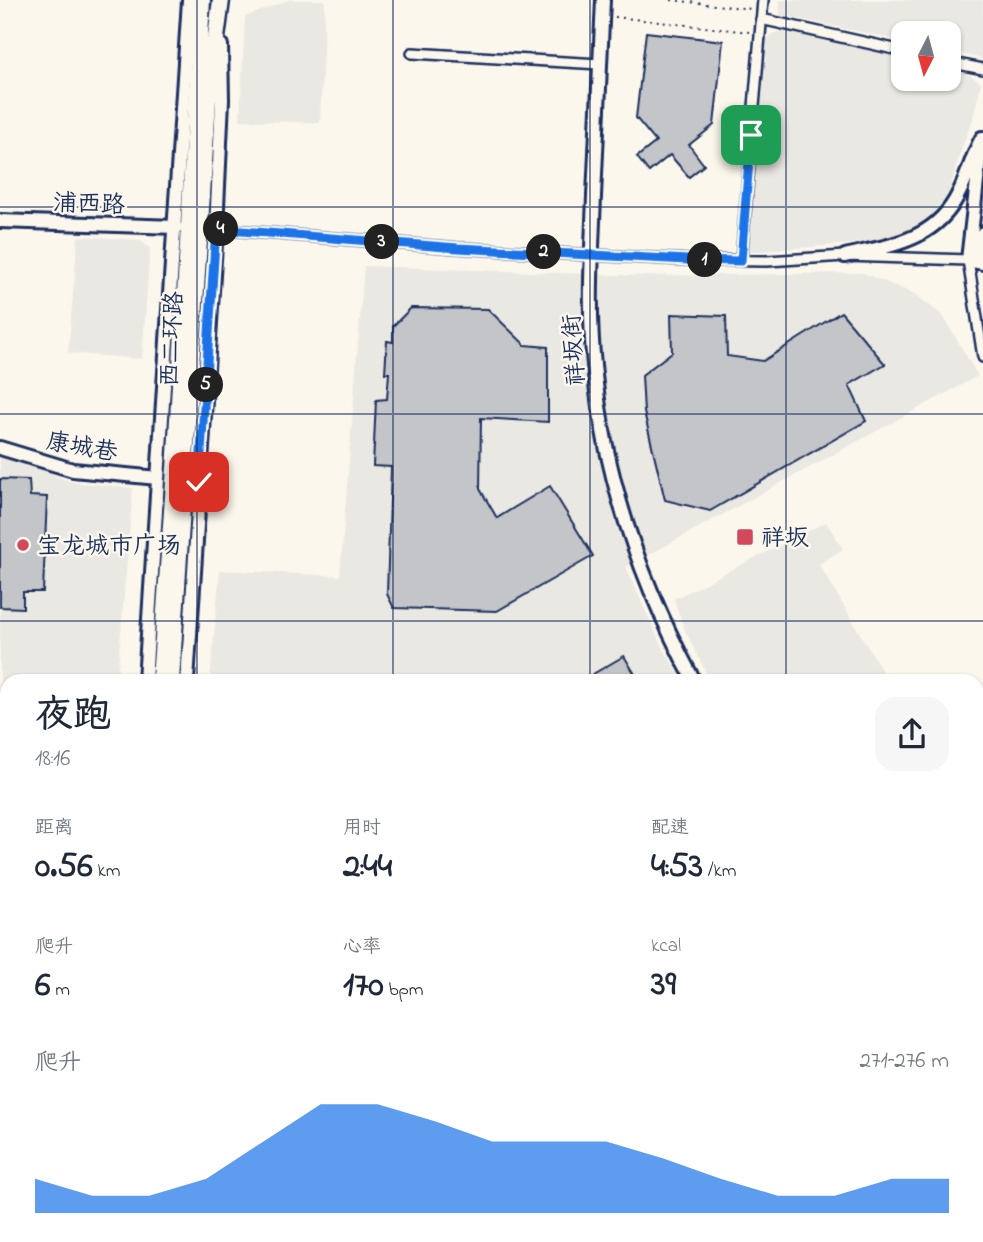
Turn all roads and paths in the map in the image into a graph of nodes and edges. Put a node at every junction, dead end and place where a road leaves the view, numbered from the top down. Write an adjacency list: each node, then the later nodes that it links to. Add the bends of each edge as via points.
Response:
1 (189, 0): 17 (main road)
2 (202, 0): 26 (highway, 西二环路)
3 (604, 0): 8 (main road, 祥坂街)
4 (671, 0): 7 (path)
5 (763, 0): 7 (street)
6 (221, 6): 18 (main road); 26 (highway, 西二环路, via 208,100)
7 (762, 15): 9 (street); 10 (street)
8 (603, 16): 9 (path); 12 (main road, 祥坂街)
9 (760, 33): 22 (street)
10 (891, 48)
11 (412, 53): 12 (street)
12 (600, 64): 20 (main road, 祥坂街)
13 (961, 65): 14 (street)
14 (983, 69)
15 (982, 135): 21 (main road, via 958,196 938,222 907,242); 23 (main road)
16 (0, 222): 17 (main road, 浦西路)
17 (176, 227): 27 (main road)
18 (216, 229): 20 (street); 31 (main road)
19 (983, 233): 23 (main road)
20 (592, 254): 22 (street); 32 (main road, 祥坂街, via 594,364 612,468 649,587)
21 (845, 256): 22 (street); 23 (street)
22 (741, 261)
23 (977, 262): 24 (street)
24 (983, 356)
25 (0, 448): 27 (main road, 康城巷, via 74,470)
26 (181, 454): 29 (highway, 西二环路); 30 (highway, 西二环路)
27 (158, 478): 28 (main road)
28 (145, 674)
29 (161, 674)
30 (172, 674)
31 (187, 674)
32 (691, 674)

